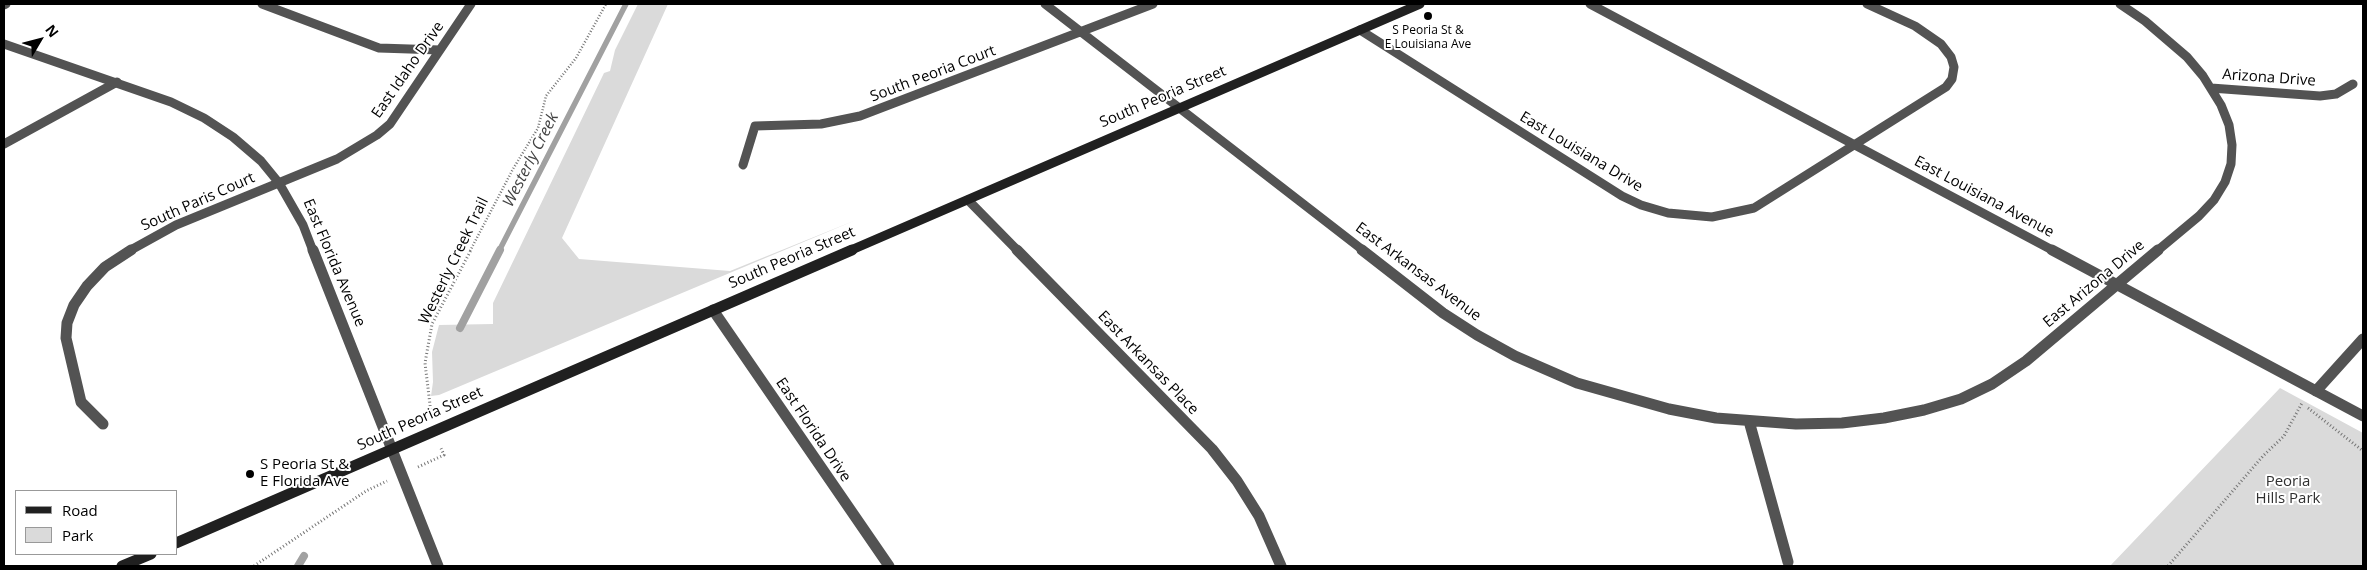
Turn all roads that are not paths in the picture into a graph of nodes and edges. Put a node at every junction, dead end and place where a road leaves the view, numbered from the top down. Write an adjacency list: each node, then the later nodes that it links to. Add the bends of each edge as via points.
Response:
1 (262, 4): 12 (street, via 379,48)
2 (471, 4): 12 (street, East Idaho Drive)
3 (1045, 4): 10 (street, East Arkansas Avenue)
4 (1153, 4): 10 (street, South Peoria Court)
5 (1420, 4): 9 (main road, South Peoria Street)
6 (1590, 4): 18 (street, East Louisiana Avenue)
7 (1867, 4): 18 (street, East Louisiana Drive, via 1930,35 1946,51 1954,67 1952,79 1946,87)
8 (2120, 4): 15 (street, East Arizona Drive, via 2167,39)
9 (1360, 30): 16 (main road, South Peoria Street); 18 (street, East Louisiana Drive, via 1622,196 1668,213 1712,216 1754,208)
10 (1081, 32): 16 (street, East Arkansas Avenue); 19 (street, South Peoria Court, via 860,116 821,124 755,126)
11 (4, 44): 13 (street, East Florida Avenue)
12 (440, 50): 20 (street, East Idaho Drive, via 390,124 377,135 337,159)
13 (117, 82): 17 (street); 20 (street, East Florida Avenue, via 204,118 233,137)
14 (2352, 84): 15 (street, Arizona Drive, via 2336,94 2320,96)
15 (2211, 88): 22 (street, East Arizona Drive, via 2226,118 2232,145 2231,164 2225,182 2199,216)
16 (1180, 108): 21 (main road, South Peoria Street); 27 (street, East Arkansas Avenue, via 1443,313 1515,356 1568,379 1622,397 1669,409)
17 (4, 144)
18 (1854, 145): 22 (street, East Louisiana Avenue)
19 (743, 166)
20 (279, 183): 28 (street, South Paris Court, via 148,239 105,268 87,286 66,323 66,338 81,402); 29 (street, East Florida Avenue, via 303,225)
21 (968, 200): 23 (main road, South Peoria Street); 36 (street, East Arkansas Place, via 1212,449 1259,516)
22 (2116, 285): 25 (street, East Louisiana Avenue); 27 (street, East Arizona Drive, via 2026,361 1992,384 1961,398 1924,410 1842,423)
23 (713, 310): 29 (main road, South Peoria Street); 35 (street, East Florida Drive)
24 (2363, 339): 25 (street)
25 (2316, 391): 26 (street, East Louisiana Avenue)
26 (2363, 416)
27 (1749, 422): 32 (street)
28 (102, 424)
29 (393, 449): 30 (main road, South Peoria Street); 34 (street, East Florida Avenue)
30 (178, 542)
31 (149, 555): 33 (main road)
32 (1788, 562)
33 (122, 566)
34 (438, 566)
35 (889, 566)
36 (1281, 566)

